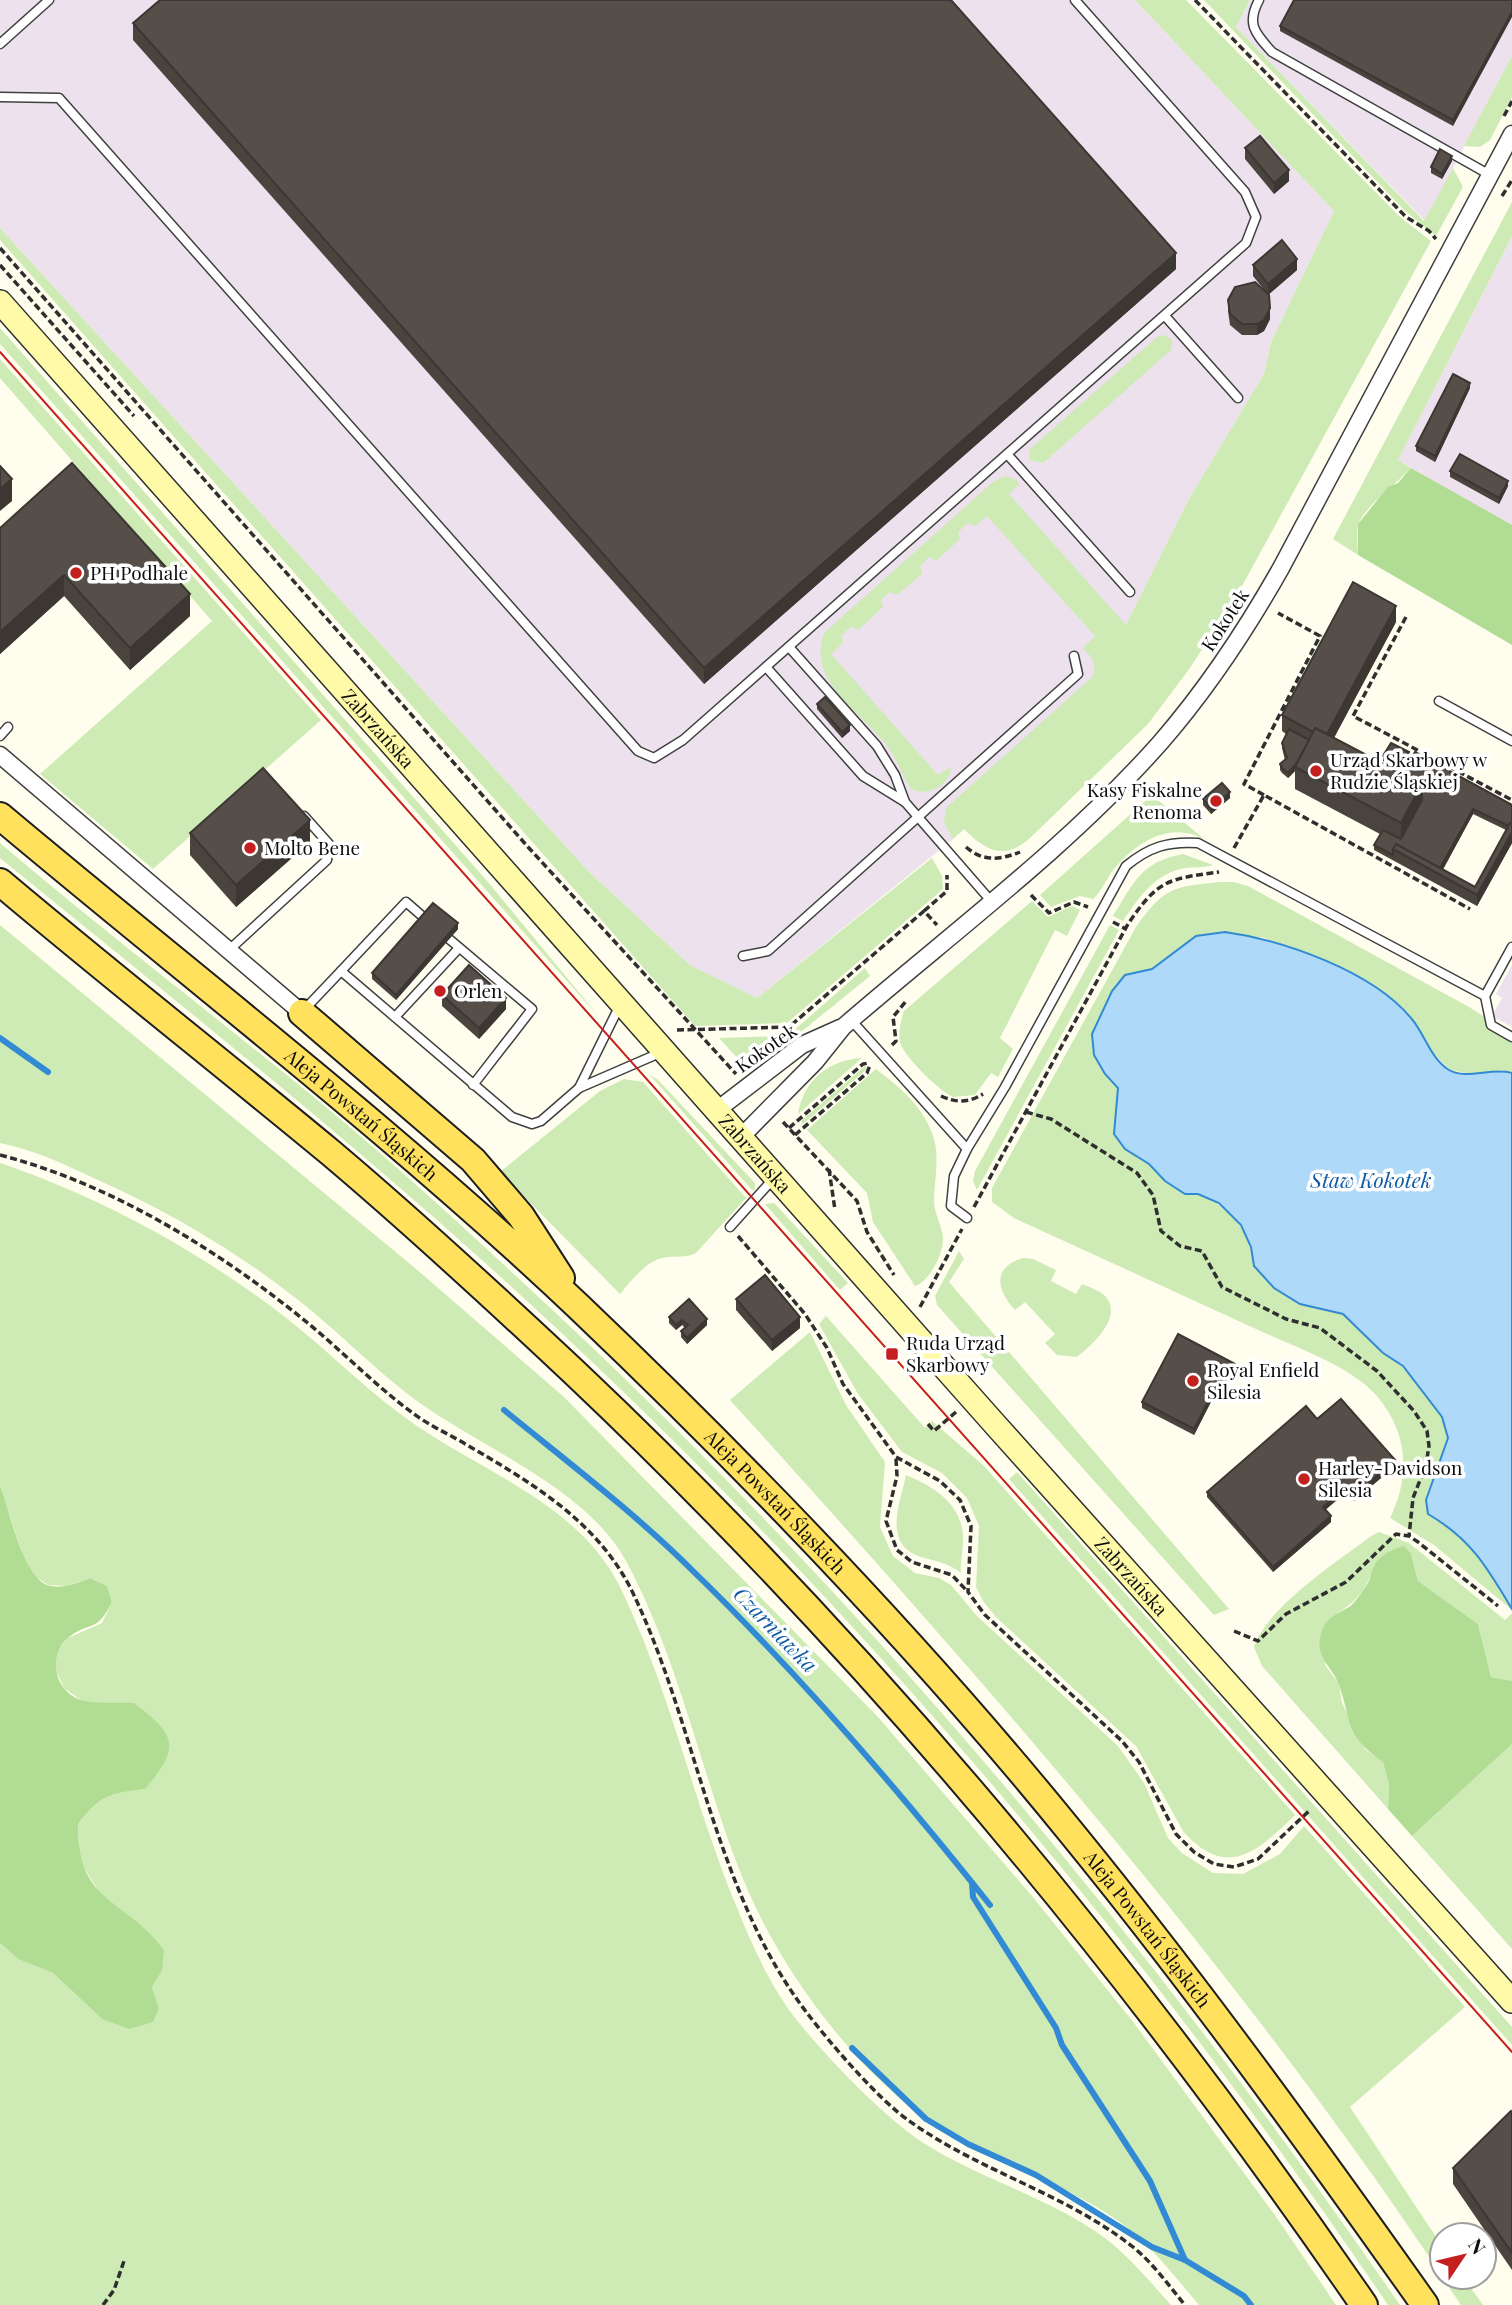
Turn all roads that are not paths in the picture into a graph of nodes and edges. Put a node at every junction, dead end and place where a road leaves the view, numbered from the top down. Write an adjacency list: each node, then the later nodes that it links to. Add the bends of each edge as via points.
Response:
1 (49, 0): 4 (lane)
2 (1075, 0): 9 (lane, via 1245,192 1256,217 1246,243)
3 (1259, 0): 7 (lane, via 1251,15 1253,27 1272,52)
4 (0, 44)
5 (0, 97): 15 (lane, via 59,99 638,751 654,758 683,740)
6 (1512, 134): 7 (street, Kokotek)
7 (1490, 175): 26 (street, Kokotek, via 1443,247 1281,568 1217,671 1119,786)
8 (0, 302): 33 (main road, Zabrzańska)
9 (1165, 316): 10 (lane); 11 (lane)
10 (1238, 398)
11 (1007, 454): 12 (lane); 13 (lane)
12 (1130, 592)
13 (789, 647): 15 (lane); 21 (lane, via 886,757)
14 (1074, 656): 24 (lane, via 1078,674)
15 (766, 667): 21 (lane, via 863,776)
16 (1439, 701): 19 (lane)
17 (8, 727): 18 (lane)
18 (0, 736)
19 (1512, 741)
20 (0, 755): 29 (street)
21 (905, 802): 24 (lane)
22 (294, 805): 29 (lane, via 330,844 327,860)
23 (0, 816): 47 (main road, Aleja Powstań Śląskich, via 398,1143)
24 (919, 819): 26 (lane); 30 (lane, via 768,951)
25 (0, 882): 49 (main road, via 335,1157 436,1246 576,1374 738,1535 893,1702 1041,1875 1285,2191)
26 (990, 901): 36 (street, Kokotek)
27 (1512, 947): 32 (lane)
28 (459, 948): 31 (lane, via 406,902); 35 (lane); 39 (lane, via 532,1009)
29 (229, 950): 34 (street)
30 (743, 956)
31 (341, 971): 34 (lane); 35 (lane)
32 (1485, 996): 37 (lane, via 1491,1026); 43 (lane, via 1198,843 1171,841 1144,851 1125,866)
33 (621, 1003): 38 (main road, Zabrzańska); 40 (lane)
34 (302, 1013): 47 (main road, via 499,1187)
35 (396, 1017): 39 (lane)
36 (847, 1023): 41 (street, Kokotek, via 802,1045); 42 (street, Kokotek); 43 (lane)
37 (1512, 1037)
38 (664, 1051): 40 (lane); 41 (main road, Zabrzańska)
39 (473, 1085): 40 (lane, via 512,1117 532,1124)
40 (579, 1088)
41 (717, 1110): 42 (main road, Zabrzańska)
42 (741, 1137): 44 (main road, Zabrzańska)
43 (967, 1149): 45 (lane, via 954,1176 951,1206)
44 (776, 1176): 46 (lane); 48 (main road, Zabrzańska)
45 (967, 1218)
46 (730, 1227)
47 (580, 1309): 50 (main road, Aleja Powstań Śląskich, via 817,1545 971,1714 1193,1985)
48 (1512, 2001)
49 (1364, 2305)
50 (1425, 2305)

